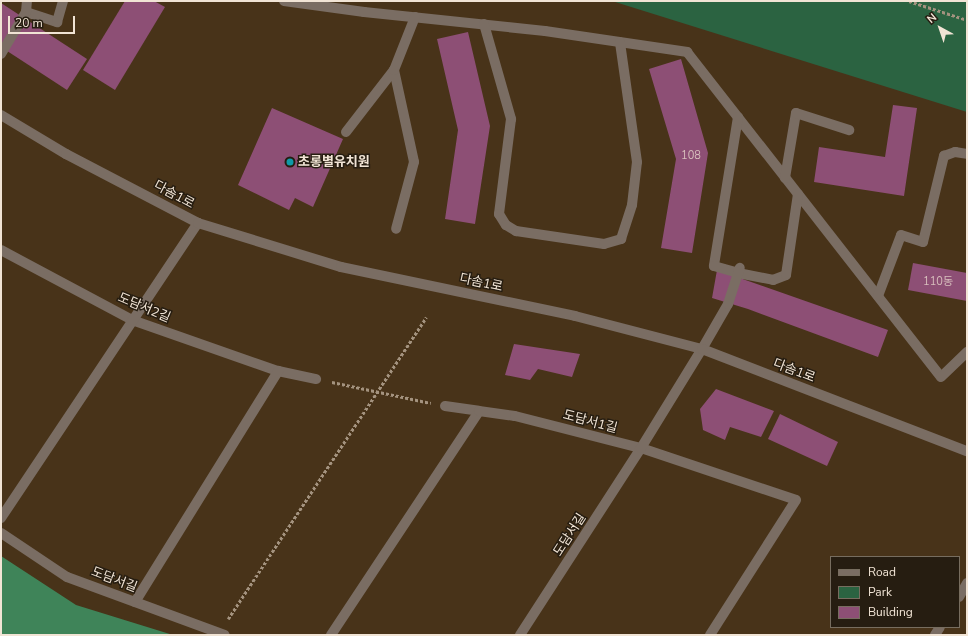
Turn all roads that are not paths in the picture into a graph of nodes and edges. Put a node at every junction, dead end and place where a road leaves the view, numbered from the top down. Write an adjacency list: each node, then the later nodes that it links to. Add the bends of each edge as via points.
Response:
1 (27, 1): 4 (street)
2 (63, 1): 4 (street, via 57,22)
3 (284, 1): 5 (street)
4 (26, 12): 8 (street)
5 (415, 17): 6 (street); 9 (street)
6 (484, 24): 7 (street); 7 (street, via 511,119 499,214 506,225 516,231 604,244 621,239 632,205 637,162)
7 (620, 42): 11 (street, via 687,52)
8 (1, 54)
9 (394, 70): 13 (street); 18 (street, via 414,162)
10 (1, 115): 17 (street, 다솜1로, via 66,154)
11 (738, 117): 15 (street); 20 (street, via 714,266)
12 (849, 130): 15 (street, via 796,113)
13 (346, 132)
14 (967, 154): 21 (street, via 955,152 944,156 923,242 901,235)
15 (785, 178): 16 (street)
16 (798, 194): 20 (street, via 786,275 773,280); 21 (street)
17 (198, 223): 22 (street); 23 (street, 다솜1로, via 341,267 575,316)
18 (396, 229)
19 (3, 254): 22 (street, 도담서2길)
20 (739, 270): 23 (street, 도담서길, via 728,304)
21 (878, 296): 24 (street, via 941,377)
22 (132, 320): 25 (street, 도담서2길); 31 (street)
23 (702, 349): 29 (street, 도담서길); 30 (street, 다솜1로)
24 (967, 352)
25 (278, 371): 26 (street, 도담서2길); 35 (street)
26 (316, 379)
27 (445, 406): 28 (street, 도담서1길)
28 (479, 411): 29 (street, 도담서1길, via 515,416); 37 (street)
29 (641, 448): 38 (street, 도담서길); 39 (street, 도담서1길, via 796,500)
30 (967, 451)
31 (1, 518)
32 (1, 534): 35 (street, 도담서길, via 67,577)
33 (967, 583): 34 (street)
34 (960, 595)
35 (135, 602): 36 (street, 도담서길)
36 (222, 633)
37 (331, 635)
38 (520, 635)
39 (710, 635)

